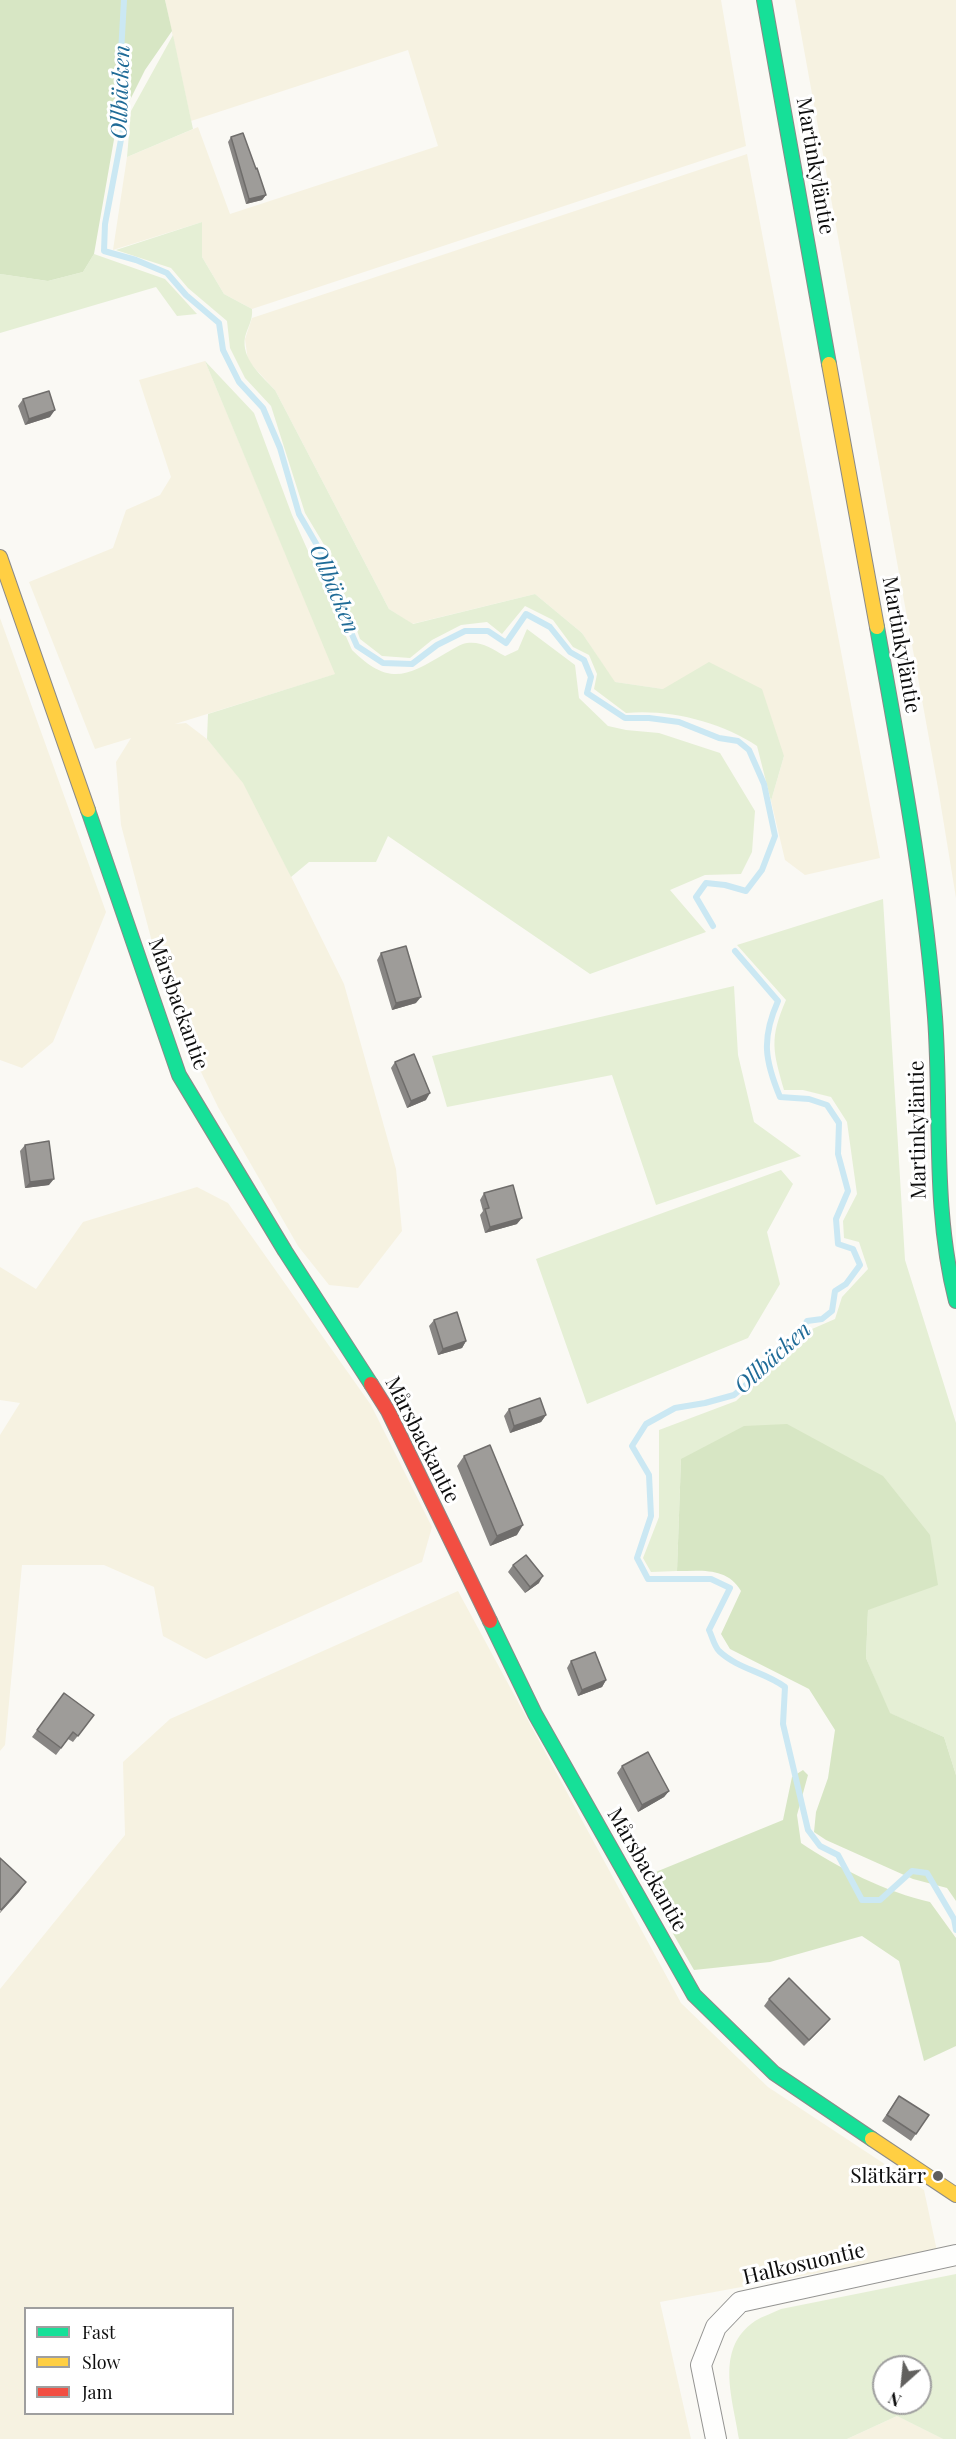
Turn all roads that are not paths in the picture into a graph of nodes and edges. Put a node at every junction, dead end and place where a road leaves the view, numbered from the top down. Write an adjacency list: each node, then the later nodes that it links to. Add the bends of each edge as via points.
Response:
1 (764, 0): 3 (street, Martinkyläntie, via 909,808 937,1047 936,1156 942,1231)
2 (0, 557): 4 (street, Mårsbackantie, via 179,1075 388,1412 535,1714 694,1995 774,2073)
3 (956, 1301)
4 (956, 2195)
5 (956, 2255): 6 (street, Halkosuontie, via 740,2302 716,2327 701,2365)
6 (716, 2439)

